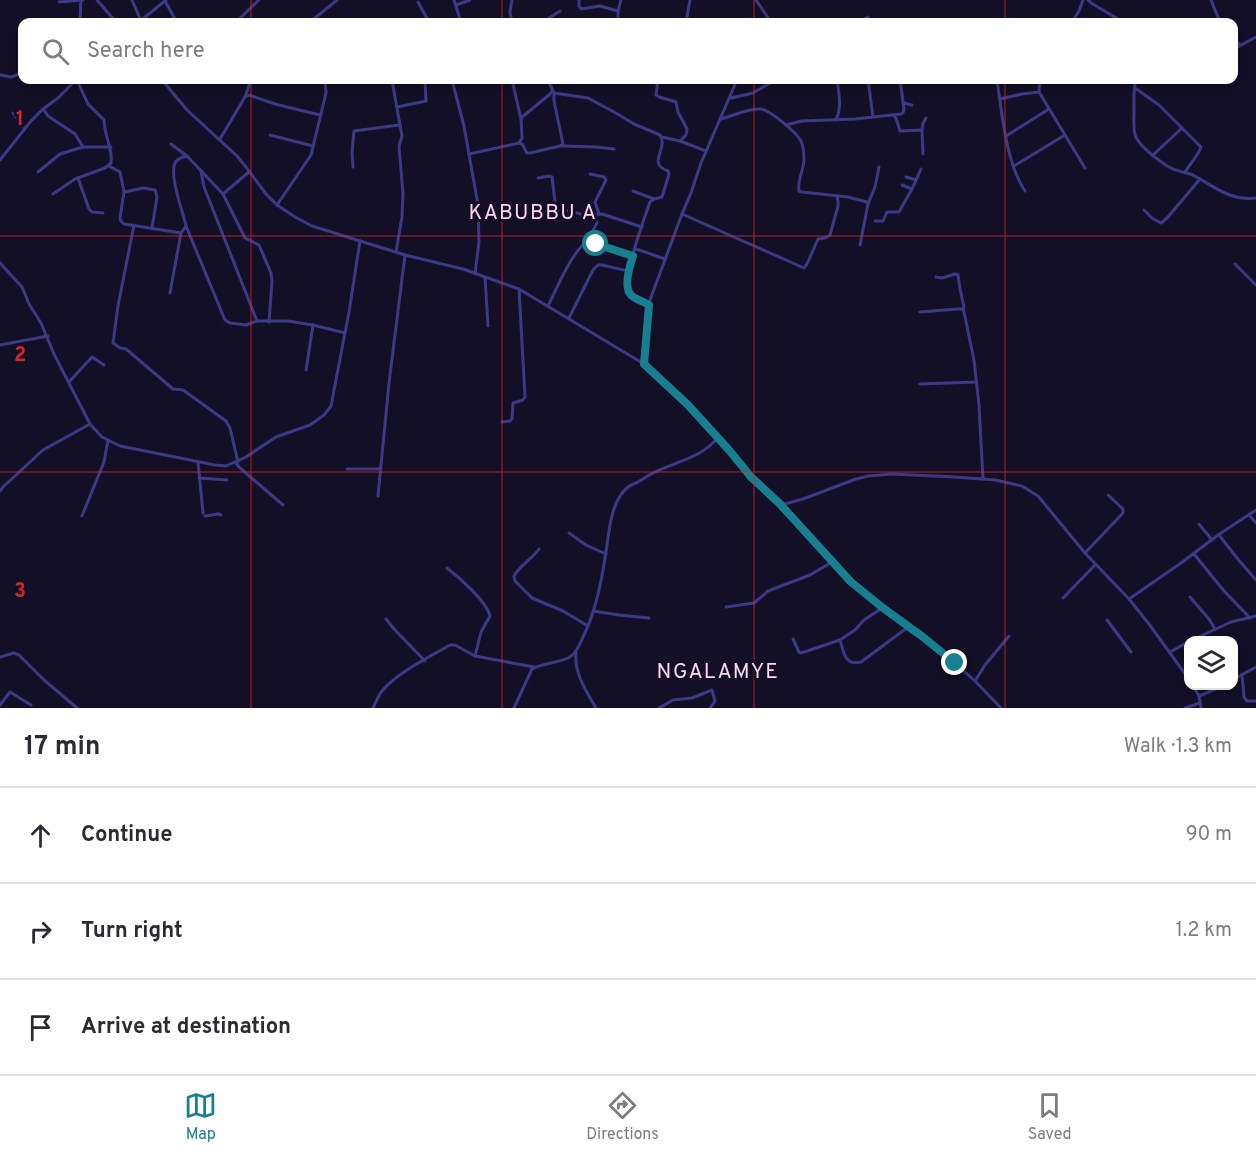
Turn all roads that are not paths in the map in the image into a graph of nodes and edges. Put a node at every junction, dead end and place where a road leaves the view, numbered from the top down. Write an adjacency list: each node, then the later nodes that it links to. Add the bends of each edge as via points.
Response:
1 (82, 0): 17 (street); 22 (street)
2 (132, 0): 24 (street)
3 (259, 0): 27 (street)
4 (337, 0): 28 (street)
5 (454, 0): 19 (street)
6 (470, 0): 19 (street)
7 (512, 0): 31 (street)
8 (579, 0): 21 (street, via 581,9 600,6)
9 (621, 0): 21 (street)
10 (690, 0): 34 (street)
11 (756, 0): 35 (street)
12 (1083, 0): 36 (street)
13 (1088, 0): 37 (street)
14 (1211, 0): 38 (street)
15 (99, 1): 23 (street)
16 (165, 1): 25 (street); 26 (street)
17 (58, 2)
18 (418, 2): 29 (street)
19 (456, 5): 30 (street)
20 (560, 11): 32 (street)
21 (618, 11): 33 (street)
22 (80, 18)
23 (113, 18)
24 (139, 18)
25 (145, 18)
26 (174, 18)
27 (240, 18)
28 (315, 18)
29 (427, 18)
30 (460, 18)
31 (511, 18)
32 (549, 18)
33 (618, 18)
34 (687, 18)
35 (768, 18)
36 (1075, 18)
37 (1115, 18)
38 (1218, 18)
39 (1256, 37): 40 (street)
40 (1240, 45)
41 (18, 74): 42 (street)
42 (0, 75)
43 (73, 84): 71 (street)
44 (79, 84): 97 (street, via 88,104 104,120)
45 (165, 84): 90 (street)
46 (250, 84): 64 (street)
47 (325, 84): 74 (street)
48 (393, 84): 70 (street)
49 (425, 84): 70 (street, via 426,101)
50 (453, 84): 100 (street)
51 (513, 84): 78 (street)
52 (549, 84): 65 (street)
53 (657, 84): 91 (street, via 656,95 676,102 687,129)
54 (735, 84): 67 (street)
55 (769, 84): 67 (street)
56 (837, 84): 80 (street, via 840,112)
57 (869, 84): 76 (street)
58 (901, 84): 68 (street)
59 (998, 84): 66 (street)
60 (1040, 84): 63 (street)
61 (1135, 84): 62 (street)
62 (1135, 88): 83 (street); 102 (street, via 1135,137)
63 (1039, 92): 66 (street); 72 (street)
64 (248, 93): 74 (street, via 274,104); 90 (street)
65 (552, 93): 78 (street); 89 (street, via 588,98); 95 (street)
66 (1000, 99): 88 (street)
67 (729, 100): 79 (street)
68 (903, 103): 69 (street); 75 (street, via 903,113)
69 (912, 105)
70 (397, 107): 81 (street)
71 (43, 109): 84 (street); 96 (street, via 75,134)
72 (1049, 109): 87 (street); 88 (street)
73 (13, 113): 84 (street)
74 (321, 115): 94 (street)
75 (893, 116): 76 (street); 85 (street, via 900,131)
76 (873, 117): 80 (street)
77 (926, 118): 85 (street)
78 (521, 119): 93 (street)
79 (721, 119): 82 (street, via 763,110); 99 (street)
80 (836, 120): 82 (street)
81 (399, 125): 107 (street, via 354,131); 147 (street, via 403,194)
82 (786, 125): 128 (street, via 798,136 803,149 799,190)
83 (1182, 128): 102 (street); 114 (street, via 1202,148)
84 (24, 129): 104 (street)
85 (922, 130): 101 (street)
86 (270, 135): 94 (street)
87 (1065, 135): 106 (street); 109 (street)
88 (1006, 136): 106 (street)
89 (662, 137): 91 (street); 130 (street, via 658,164 669,174 663,197)
90 (220, 139): 113 (street)
91 (680, 141): 99 (street)
92 (171, 144): 103 (street)
93 (521, 144): 95 (street, via 530,153); 100 (street)
94 (313, 146): 132 (street, via 309,159)
95 (562, 146): 98 (street)
96 (84, 147): 97 (street); 112 (street, via 60,154)
97 (111, 147): 105 (street)
98 (614, 149)
99 (706, 151): 136 (street)
100 (469, 154): 154 (street, via 480,227)
101 (922, 154)
102 (1153, 155): 114 (street, via 1172,169)
103 (187, 156): 110 (street); 139 (street, via 174,165 176,193)
104 (0, 159)
105 (109, 166): 117 (street); 125 (street, via 120,172)
106 (1014, 166): 124 (street)
107 (353, 167)
108 (879, 167): 131 (street)
109 (1085, 168)
110 (201, 169): 127 (street); 165 (street, via 204,187)
111 (921, 169): 120 (street)
112 (38, 172)
113 (250, 172): 127 (street); 132 (street)
114 (1185, 172): 119 (street)
115 (590, 174): 135 (street, via 606,180 595,202)
116 (906, 177): 120 (street)
117 (78, 178): 126 (street); 134 (street, via 92,212)
118 (538, 178): 135 (street, via 552,177 556,210)
119 (1200, 179): 129 (street, via 1231,196); 133 (street, via 1161,223)
120 (916, 180): 122 (street)
121 (902, 185): 122 (street)
122 (912, 189): 137 (street, via 899,212 887,212 883,221)
123 (633, 191): 130 (street)
124 (1025, 191)
125 (124, 192): 138 (street, via 121,221); 141 (street, via 155,190)
126 (52, 194)
127 (223, 194): 166 (street, via 245,238 259,245 271,273)
128 (836, 196): 131 (street); 136 (street, via 838,206 830,235 818,238 804,268)
129 (1256, 198)
130 (654, 199): 140 (street)
131 (868, 204): 145 (street)
132 (277, 205): 144 (street, via 312,226)
133 (1144, 210)
134 (103, 213)
135 (598, 214): 140 (street); 143 (street)
136 (682, 214): 150 (street)
137 (875, 221)
138 (134, 225): 141 (street); 183 (street, via 113,343 126,349 173,389 183,390 226,421)
139 (186, 226): 142 (street); 165 (street, via 225,320 246,325)
140 (642, 227): 146 (street)
141 (152, 228): 142 (street)
142 (181, 233): 159 (street)
143 (589, 240): 149 (street); 161 (street, via 574,255)
144 (360, 241): 147 (street); 169 (street)
145 (860, 245)
146 (636, 249): 149 (street); 150 (street)
147 (396, 252): 148 (street)
148 (405, 255): 154 (street); 185 (street)
149 (633, 256): 153 (street)
150 (665, 259): 160 (street)
151 (0, 264): 170 (street, via 22,287)
152 (1235, 264): 157 (street)
153 (628, 271): 160 (street, via 631,295); 164 (street, via 598,265)
154 (475, 274): 155 (street)
155 (485, 277): 158 (street); 168 (street)
156 (936, 277): 162 (street, via 958,275)
157 (1256, 285)
158 (519, 288): 161 (street); 178 (street, via 525,397 513,403 510,421)
159 (170, 293)
160 (649, 305): 172 (street)
161 (548, 306): 164 (street)
162 (963, 309): 163 (street); 176 (street)
163 (920, 312)
164 (569, 318): 172 (street)
165 (257, 321): 166 (street)
166 (269, 322): 167 (street)
167 (313, 325): 169 (street); 174 (street)
168 (488, 326)
169 (345, 333): 183 (street, via 328,410 310,425 276,437)
170 (48, 336): 171 (street); 175 (street)
171 (0, 345)
172 (644, 364): 180 (street)
173 (104, 365): 175 (street, via 92,357)
174 (306, 370)
175 (69, 382): 179 (street)
176 (976, 382): 177 (street); 187 (street)
177 (920, 384)
178 (502, 422)
179 (90, 424): 181 (street); 189 (street, via 43,450)
180 (717, 438): 192 (street); 205 (street, via 690,458 649,475 624,491 615,506)
181 (108, 440): 182 (street, via 123,447); 197 (street, via 104,462)
182 (198, 462): 183 (street, via 226,466); 186 (street)
183 (237, 462): 193 (street)
184 (347, 469): 185 (street)
185 (381, 469): 191 (street)
186 (199, 478): 188 (street); 195 (street, via 204,514)
187 (983, 479): 192 (street, via 868,476 803,499); 204 (street, via 1030,490)
188 (227, 480)
189 (0, 491)
190 (1108, 495): 204 (street, via 1123,513)
191 (378, 496)
192 (779, 503): 207 (street)
193 (284, 505)
194 (1256, 510): 196 (street)
195 (221, 515)
196 (1249, 515): 198 (street); 201 (street)
197 (82, 516)
198 (1256, 523)
199 (1199, 525): 202 (street)
200 (569, 533): 205 (street)
201 (1218, 535): 202 (street); 210 (street)
202 (1212, 540): 206 (street)
203 (539, 549): 222 (street, via 515,572 515,581 532,598)
204 (1085, 553): 208 (street)
205 (606, 554): 216 (street)
206 (1194, 554): 213 (street); 219 (street)
207 (832, 562): 214 (street, via 768,591 754,603); 215 (street)
208 (1095, 565): 212 (street); 213 (street)
209 (447, 568): 233 (street, via 489,610)
210 (1256, 580)
211 (1190, 597): 224 (street)
212 (1063, 598)
213 (1129, 599): 232 (street)
214 (726, 607)
215 (883, 608): 223 (street); 228 (street)
216 (593, 611): 218 (street); 222 (street)
217 (1256, 616): 219 (street)
218 (650, 618)
219 (1250, 618): 224 (street)
220 (386, 619): 236 (street)
221 (1107, 620): 231 (street)
222 (588, 626): 230 (street)
223 (908, 627): 228 (street, via 856,663 846,659); 243 (street)
224 (1215, 629): 226 (street)
225 (1010, 636): 243 (street)
226 (1200, 636)
227 (794, 639): 228 (street, via 801,653)
228 (840, 640)
229 (1184, 644): 232 (street)
230 (576, 651): 235 (street); 237 (street)
231 (1131, 652)
232 (1170, 652): 240 (street)
233 (475, 656): 236 (street, via 450,645); 238 (street)
234 (0, 657): 251 (street, via 19,655)
235 (568, 659): 237 (street); 238 (street)
236 (425, 660): 252 (street, via 385,687)
237 (575, 663): 254 (street)
238 (534, 667): 253 (street)
239 (1256, 667): 241 (street)
240 (1184, 672)
241 (1242, 674): 242 (street); 247 (street, via 1246,701)
242 (1238, 676)
243 (975, 681): 257 (street)
244 (1195, 690): 246 (street)
245 (1213, 690): 246 (street)
246 (1198, 696): 248 (street)
247 (1256, 701)
248 (1200, 703): 258 (street); 259 (street)
249 (0, 705): 250 (street, via 13,692)
250 (31, 705)
251 (77, 708)
252 (373, 708)
253 (514, 708)
254 (596, 708)
255 (659, 708): 256 (street, via 673,700 712,690 715,701)
256 (710, 708)
257 (1001, 708)
258 (1185, 708)
259 (1201, 708)

